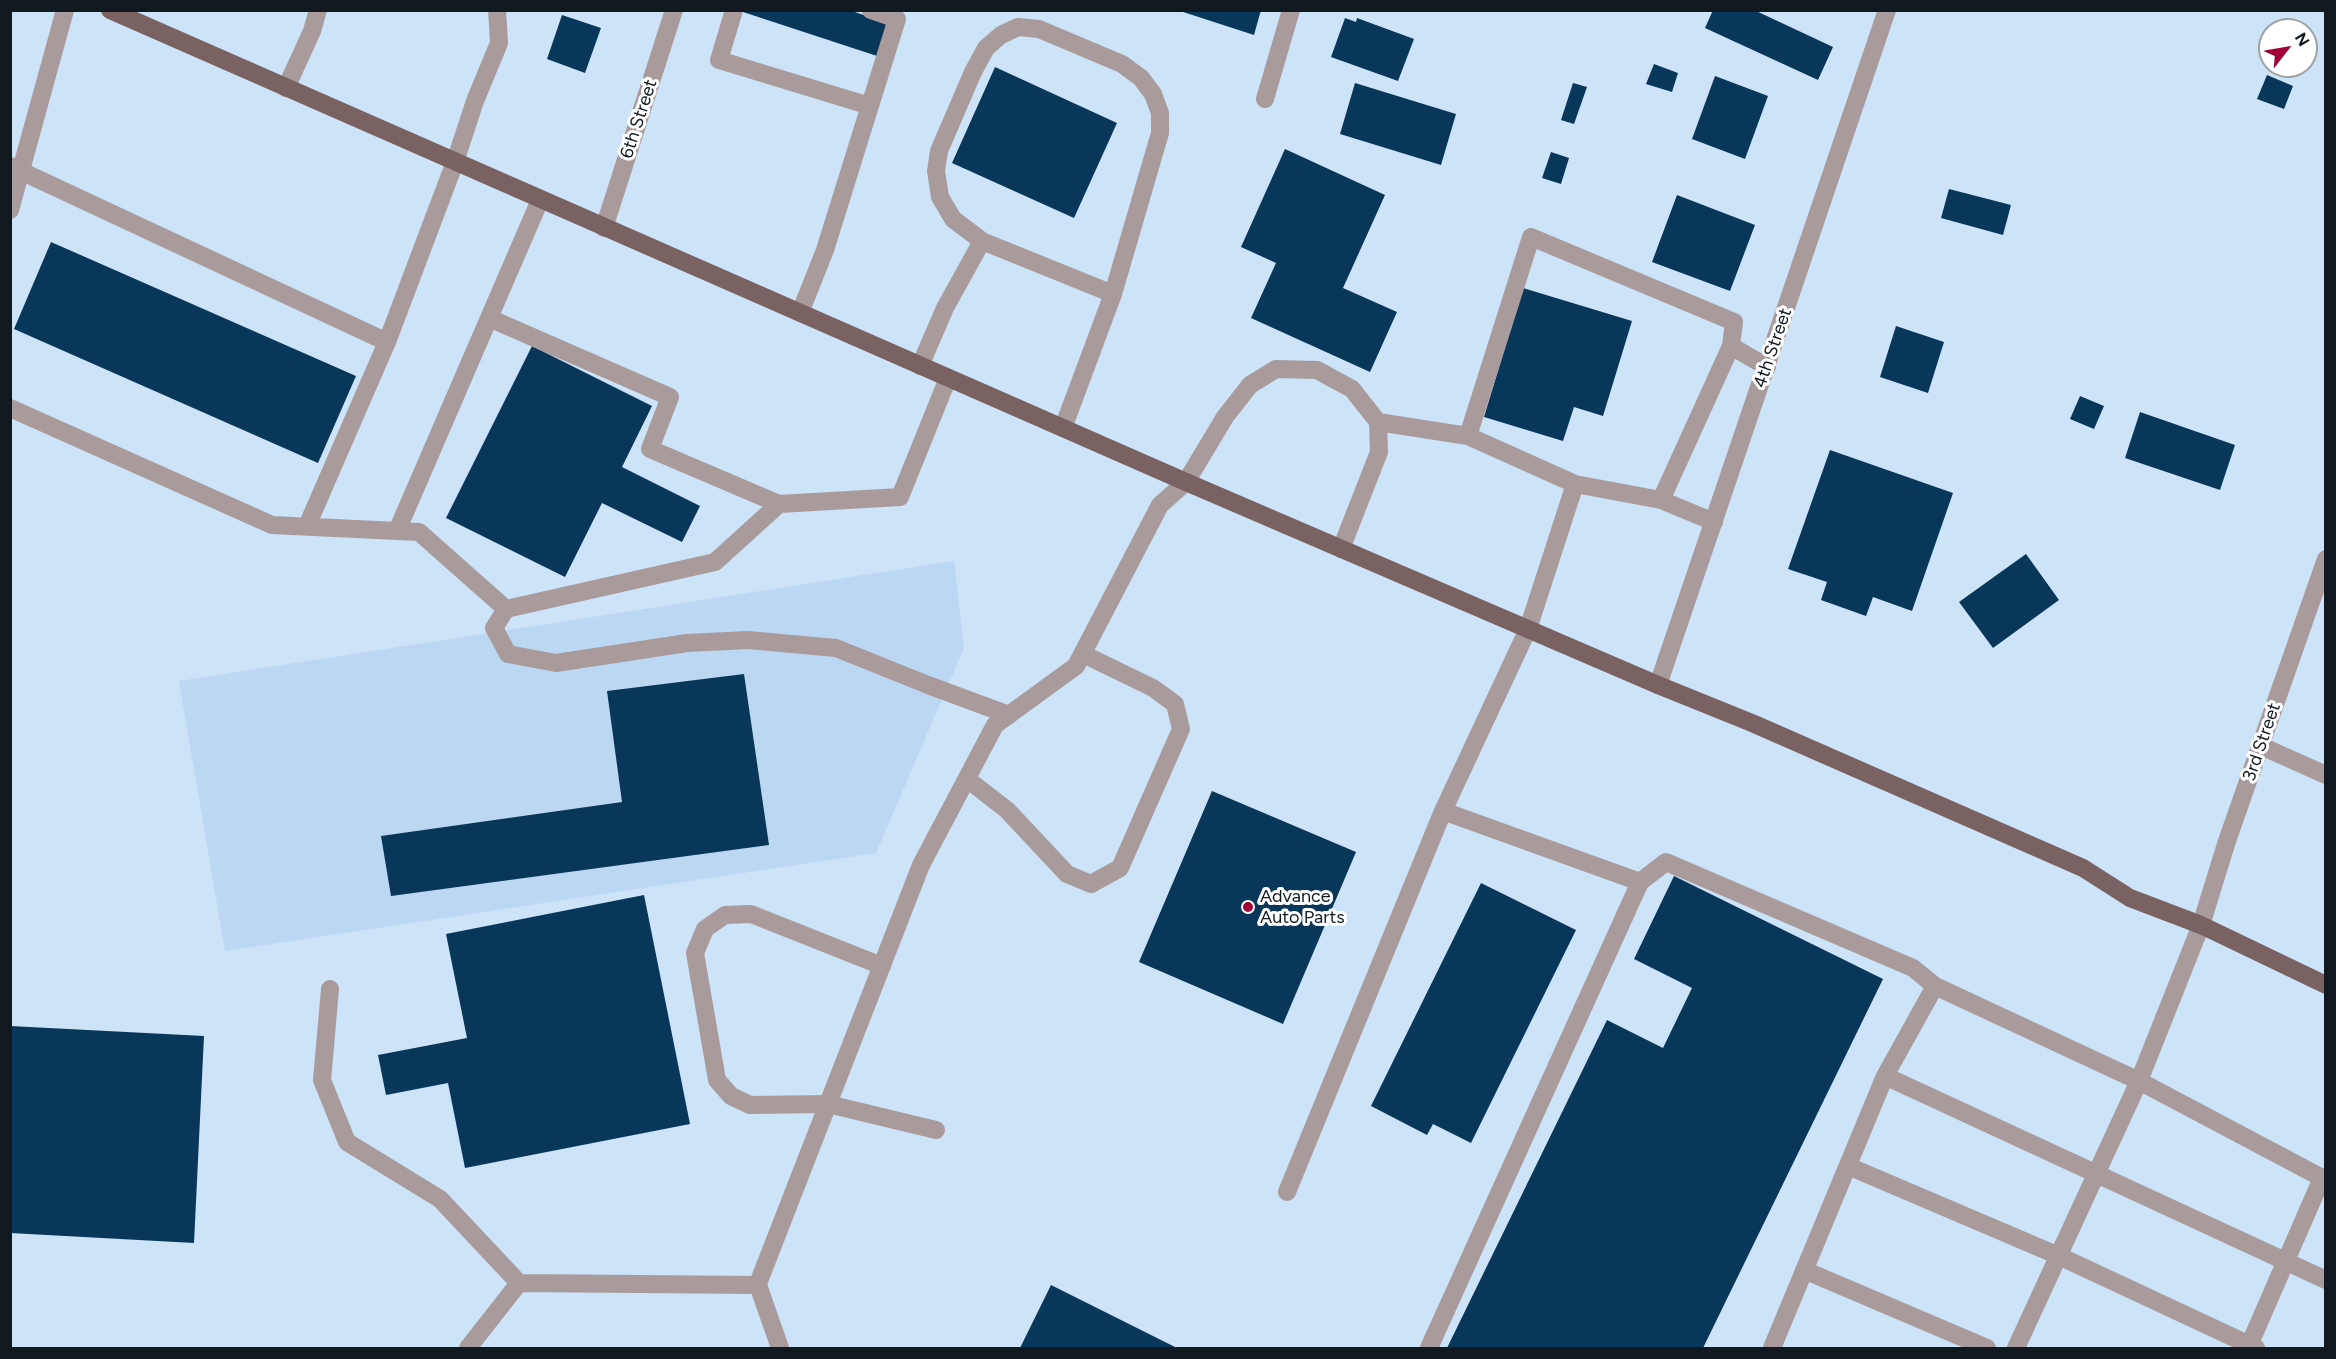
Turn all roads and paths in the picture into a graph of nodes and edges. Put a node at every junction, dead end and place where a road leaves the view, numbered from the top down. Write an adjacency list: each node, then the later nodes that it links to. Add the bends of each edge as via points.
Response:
1 (65, 10): 14 (street)
2 (111, 10): 10 (main road)
3 (318, 10): 10 (street)
4 (497, 10): 13 (street, via 499,43)
5 (674, 10): 17 (street, 6th Street)
6 (734, 10): 12 (street, via 719,60)
7 (871, 10): 12 (street, via 897,19)
8 (1291, 10): 11 (street)
9 (1887, 10): 25 (street, 4th Street)
10 (286, 88): 13 (main road)
11 (1265, 99)
12 (870, 106): 20 (street, via 825,250)
13 (455, 162): 15 (main road); 22 (street)
14 (16, 168): 16 (street); 22 (street)
15 (540, 200): 17 (main road); 21 (street)
16 (10, 210)
17 (604, 228): 20 (main road)
18 (982, 241): 19 (street); 19 (street, via 953,219 940,197 936,171 939,152 986,48 1018,27 1039,29 1122,64 1141,78 1160,113 1160,133); 24 (street, via 945,308)
19 (1113, 294): 29 (street)
20 (800, 313): 24 (main road)
21 (489, 318): 34 (street, via 670,397 650,449); 37 (street)
22 (387, 342): 36 (street)
23 (1731, 346): 25 (street); 30 (street, via 1734,322 1531,237); 33 (street)
24 (920, 366): 26 (main road)
25 (1767, 367): 35 (street, 4th Street)
26 (948, 378): 29 (main road); 34 (street, via 900,497)
27 (10, 408): 36 (street, via 272,525)
28 (1378, 422): 30 (street); 31 (street, via 1352,389 1317,370 1276,369 1251,385 1225,417); 38 (street, via 1379,452)
29 (1063, 428): 31 (main road)
30 (1468, 436): 32 (street)
31 (1186, 482): 38 (main road); 42 (street, via 1160,505)
32 (1575, 484): 33 (street); 41 (street)
33 (1661, 500): 35 (street)
34 (779, 504): 40 (street, via 715,562)
35 (1714, 522): 43 (street, 4th Street)
36 (307, 526): 37 (street)
37 (397, 531): 40 (street, via 419,532)
38 (1341, 549): 41 (main road)
39 (2325, 560): 45 (street, 3rd Street)
40 (506, 609): 44 (street, via 494,628 508,654 556,663 687,643 748,640 836,648)
41 (1528, 629): 43 (main road); 48 (street)
42 (1083, 654): 44 (street, via 1076,666); 47 (street, via 1153,688 1175,704 1181,729 1120,868 1090,884 1067,874 1007,810)
43 (1658, 685): 50 (main road, via 2084,868 2130,898)
44 (1009, 714): 47 (street, via 995,725)
45 (2261, 746): 46 (street); 50 (street, 3rd Street)
46 (2325, 775)
47 (967, 779): 51 (street, via 921,865)
48 (1443, 811): 49 (street); 62 (street)
49 (1640, 882): 53 (street, via 1666,862 1912,968); 71 (street)
50 (2201, 925): 52 (main road); 56 (street, 3rd Street)
51 (882, 966): 57 (street); 57 (street, via 751,914 726,915 705,929 695,953 717,1080 731,1096 750,1105)
52 (2325, 985)
53 (1935, 986): 55 (street); 56 (street)
54 (330, 989): 67 (street, via 321,1080 347,1142 440,1198)
55 (1885, 1077): 59 (street); 60 (street)
56 (2139, 1081): 60 (street, 3rd Street); 61 (street)
57 (828, 1104): 58 (street); 68 (street)
58 (936, 1130)
59 (1848, 1166): 63 (street); 65 (street)
60 (2097, 1174): 63 (street, 3rd Street); 64 (street)
61 (2324, 1179): 64 (street)
62 (1287, 1192)
63 (2059, 1256): 74 (street, 3rd Street); 75 (street)
64 (2286, 1261): 66 (street); 75 (street)
65 (1804, 1270): 72 (street); 73 (street)
66 (2325, 1280)
67 (519, 1283): 68 (street); 69 (street)
68 (758, 1285): 70 (street)
69 (468, 1348)
70 (780, 1348)
71 (1429, 1348)
72 (1772, 1348)
73 (1987, 1348)
74 (2016, 1348)
75 (2251, 1348)

